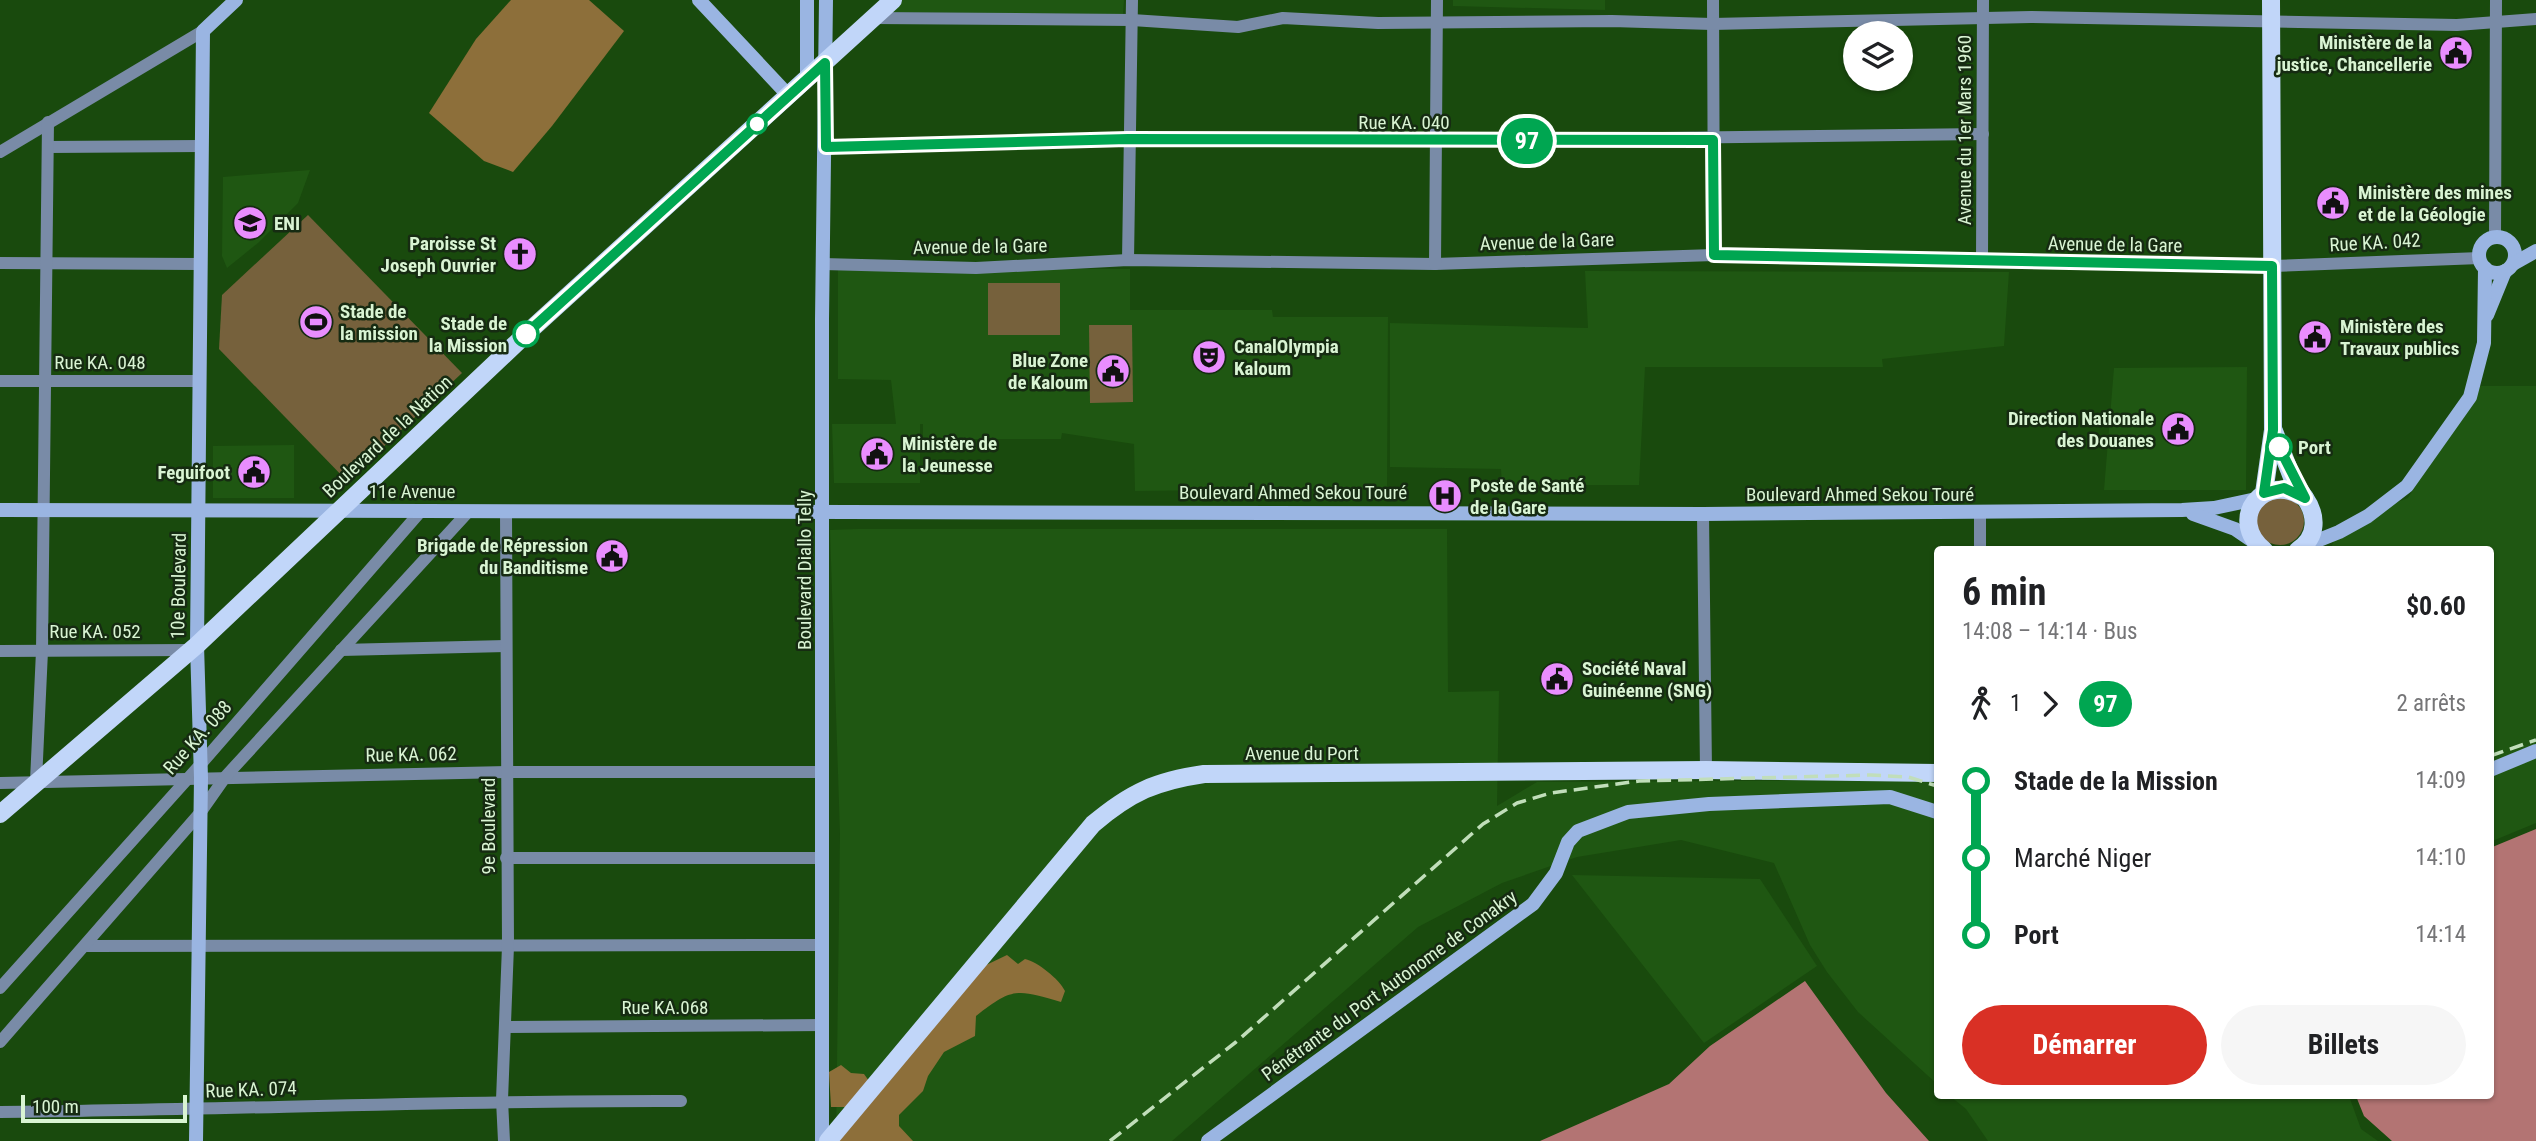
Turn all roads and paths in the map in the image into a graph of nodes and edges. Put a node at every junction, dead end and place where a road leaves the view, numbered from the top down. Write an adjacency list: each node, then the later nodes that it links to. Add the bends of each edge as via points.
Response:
1 (236, 0): 20 (street)
2 (699, 0): 23 (street)
3 (807, 0): 22 (street)
4 (826, 0): 21 (street, Boulevard Diallo Telly)
5 (893, 0): 12 (main road, Boulevard de la Nation)
6 (1132, 0): 16 (street)
7 (1437, 0): 17 (street)
8 (1713, 0): 19 (street)
9 (1983, 0): 13 (street, Avenue du 1er Mars 1960)
10 (2271, 0): 14 (main road)
11 (2496, 0): 18 (street)
12 (873, 18): 16 (street); 21 (main road, Boulevard de la Nation)
13 (1983, 18): 14 (street); 19 (street); 25 (street, Avenue du 1er Mars 1960)
14 (2271, 19): 18 (street, via 2457,25); 46 (main road)
15 (2536, 19): 18 (street)
16 (1132, 20): 17 (street, via 1238,27 1283,18); 26 (street)
17 (1437, 21): 19 (street); 28 (street)
18 (2496, 21): 33 (street)
19 (1713, 24): 27 (street)
20 (203, 31): 24 (street); 29 (street, 10e Boulevard)
21 (825, 63): 22 (main road, Boulevard de la Nation); 31 (street, Boulevard Diallo Telly)
22 (807, 79): 23 (main road, Boulevard de la Nation)
23 (789, 96): 60 (main road, Boulevard de la Nation)
24 (48, 122): 30 (street); 32 (street)
25 (1983, 134): 27 (street, Rue KA. 040); 39 (street, Avenue du 1er Mars 1960)
26 (1128, 139): 28 (street, Rue KA. 040); 31 (street, Rue KA. 040); 38 (street)
27 (1713, 140): 28 (street, Rue KA. 040); 37 (street)
28 (1435, 141): 45 (street)
29 (202, 146): 30 (street); 43 (street, 10e Boulevard)
30 (48, 147): 40 (street)
31 (826, 147): 44 (street, Boulevard Diallo Telly)
32 (0, 152)
33 (2495, 238): 35 (street); 41 (street, via 2485,242)
34 (2536, 242): 35 (street)
35 (2510, 243): 47 (street, via 2515,253)
36 (2536, 251): 47 (street)
37 (1714, 255): 39 (street, Avenue de la Gare); 45 (street, Avenue de la Gare)
38 (1128, 260): 44 (street, Avenue de la Gare, via 976,268); 45 (street, Avenue de la Gare)
39 (1983, 261): 46 (street, Avenue de la Gare)
40 (47, 263): 42 (street); 43 (street); 51 (street)
41 (2482, 263): 46 (street, Rue KA. 042); 47 (street, via 2494,273); 48 (street)
42 (0, 264)
43 (201, 264): 50 (street, 10e Boulevard)
44 (823, 264): 58 (street, Boulevard Diallo Telly)
45 (1435, 264)
46 (2272, 266): 52 (main road)
47 (2509, 267): 48 (street)
48 (2486, 318): 67 (street, via 2470,397 2407,486)
49 (0, 381): 51 (street, Rue KA. 048)
50 (200, 381): 51 (street, Rue KA. 048); 63 (street, 10e Boulevard)
51 (45, 382): 56 (street)
52 (2273, 430): 53 (main road); 54 (main road)
53 (2260, 496): 54 (main road, via 2284,488); 59 (street, Boulevard Ahmed Sekou Touré, via 2214,508); 69 (main road, via 2248,516 2248,526)
54 (2305, 498): 66 (main road)
55 (0, 509): 56 (street, 11e Avenue)
56 (44, 510): 63 (street, 11e Avenue); 77 (street)
57 (421, 510): 60 (street, 11e Avenue); 61 (street, 11e Avenue); 83 (street, Rue KA. 088)
58 (824, 510): 62 (street, 11e Avenue); 65 (street, Boulevard Ahmed Sekou Touré); 82 (street, Boulevard Diallo Telly)
59 (2182, 510): 64 (street, Boulevard Ahmed Sekou Touré); 70 (street, Boulevard Ahmed Sekou Touré, via 2235,529)
60 (339, 511): 63 (street, 11e Avenue); 74 (main road, Boulevard de la Nation)
61 (469, 511): 62 (street, 11e Avenue); 75 (street)
62 (506, 511): 73 (street, 9e Boulevard)
63 (198, 512): 74 (street, 10e Boulevard)
64 (1980, 513): 65 (street, Boulevard Ahmed Sekou Touré); 68 (street)
65 (1703, 514): 80 (street)
66 (2315, 518): 67 (street); 71 (main road)
67 (2339, 533): 72 (street)
68 (1980, 546)
69 (2260, 546)
70 (2260, 546)
71 (2302, 546)
72 (2306, 546)
73 (506, 646): 75 (street); 81 (street, 9e Boulevard)
74 (193, 648): 77 (street, Rue KA. 052); 83 (street, 10e Boulevard); 86 (main road, Boulevard de la Nation)
75 (341, 650): 85 (street)
76 (0, 651): 77 (street, Rue KA. 052)
77 (42, 651): 86 (street)
78 (2536, 751): 79 (street)
79 (2494, 768)
80 (1706, 771): 84 (main road, Avenue du Port); 108 (main road, Avenue du Port, via 1204,774 1163,780 1135,792 1093,824)
81 (507, 772): 82 (street, Rue KA. 062); 85 (street, Rue KA. 062); 91 (street, 9e Boulevard)
82 (822, 772): 92 (street, Boulevard Diallo Telly)
83 (196, 773): 85 (street, Rue KA. 062); 86 (street, Rue KA. 062); 89 (street, 10e Boulevard); 97 (street, Rue KA. 088)
84 (1934, 773)
85 (226, 776): 89 (street)
86 (36, 781): 87 (street, Rue KA. 062); 90 (main road, Boulevard de la Nation)
87 (0, 783)
88 (1934, 811): 109 (street, Pénétrante du Port Autonome de Conakry, via 1890,797 1709,804 1628,812 1578,831 1533,904)
89 (200, 813): 94 (street); 95 (street, 10e Boulevard)
90 (0, 814)
91 (506, 858): 92 (street); 96 (street, 9e Boulevard)
92 (822, 858): 93 (street, Boulevard Diallo Telly)
93 (822, 945): 96 (street); 98 (street, Boulevard Diallo Telly)
94 (85, 946): 95 (street); 100 (street)
95 (197, 946): 96 (street); 103 (street, 10e Boulevard)
96 (508, 946): 99 (street, 9e Boulevard)
97 (0, 988)
98 (823, 1025): 99 (street, Rue KA.068); 107 (street, Boulevard Diallo Telly)
99 (507, 1027): 101 (street, 9e Boulevard)
100 (0, 1042)
101 (502, 1100): 102 (street, Rue KA. 074); 103 (street, Rue KA. 074); 106 (street, 9e Boulevard)
102 (681, 1101)
103 (196, 1110): 104 (street, Rue KA. 074); 105 (street, 10e Boulevard)
104 (0, 1112)
105 (197, 1141)
106 (504, 1141)
107 (822, 1141)
108 (828, 1141)
109 (1208, 1141)

